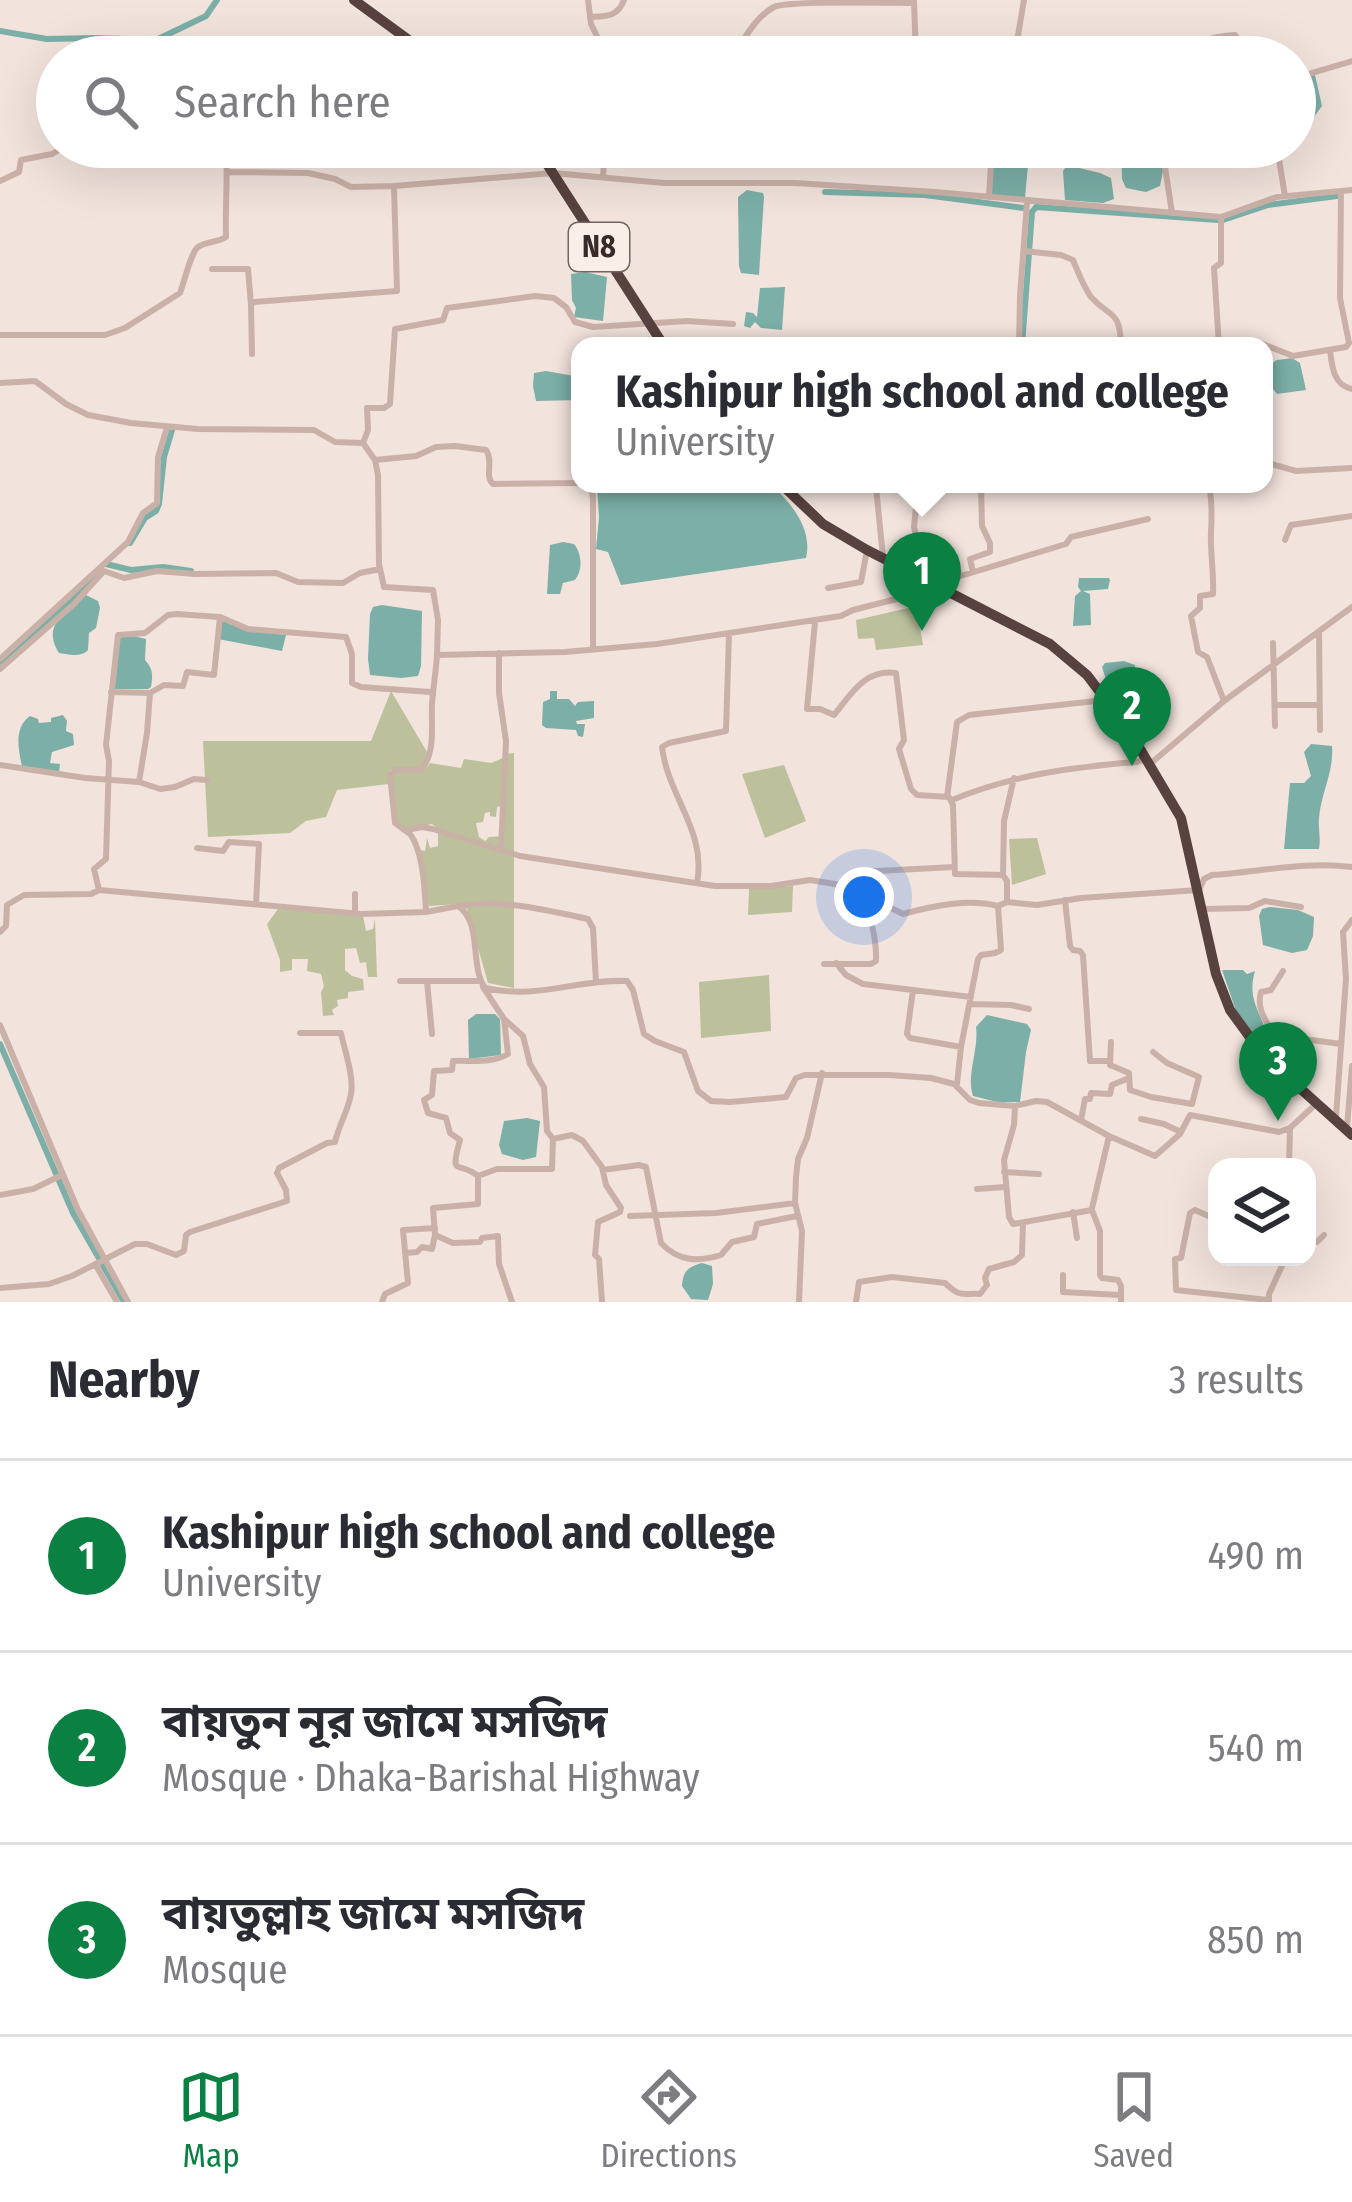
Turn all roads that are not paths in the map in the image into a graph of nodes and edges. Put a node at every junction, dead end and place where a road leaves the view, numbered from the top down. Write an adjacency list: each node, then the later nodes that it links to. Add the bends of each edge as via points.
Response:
1 (354, 0): 7 (highway)
2 (587, 0): 6 (street)
3 (624, 0): 6 (street, via 612,15)
4 (1024, 0): 11 (street)
5 (914, 2): 9 (street, via 775,5); 10 (street)
6 (590, 17): 8 (street)
7 (403, 36)
8 (598, 36)
9 (747, 36)
10 (915, 36)
11 (1018, 36)
12 (1352, 61): 13 (street)
13 (1316, 72)
14 (36, 157): 24 (street)
15 (229, 168): 21 (street)
16 (550, 168): 22 (highway, N8)
17 (604, 168): 23 (street)
18 (991, 168): 29 (street)
19 (1165, 168): 31 (street)
20 (1280, 168): 28 (street)
21 (229, 172): 25 (street, via 308,172 350,187); 38 (street, via 226,237 194,250 180,293 168,302 105,335)
22 (553, 173): 23 (street); 25 (street); 36 (highway, N8)
23 (603, 177): 29 (street)
24 (0, 181)
25 (394, 186): 35 (street, via 397,291)
26 (1341, 190): 27 (street); 28 (street); 44 (street, via 1340,298 1349,343)
27 (1352, 190)
28 (1285, 196): 32 (street)
29 (989, 197): 30 (street)
30 (1028, 202): 31 (street); 33 (street)
31 (1172, 213): 32 (street)
32 (1222, 217): 42 (street, via 1222,263 1214,268)
33 (1024, 251): 40 (street); 41 (street, via 1073,260 1093,298 1115,315)
34 (212, 269): 35 (street, via 248,269)
35 (251, 305): 45 (street)
36 (647, 323): 37 (street); 39 (highway, N8); 49 (street, via 592,327 575,322 554,298 535,296 447,308 443,320 395,329 390,404 367,408)
37 (733, 324)
38 (0, 335)
39 (657, 337)
40 (1019, 337)
41 (1120, 337)
42 (1219, 337)
43 (1273, 349): 44 (street, via 1292,356)
44 (1330, 350): 47 (street, via 1334,373)
45 (252, 354)
46 (0, 383): 48 (street, via 35,381 88,415)
47 (1352, 389)
48 (167, 427): 49 (street, via 314,430 335,442); 79 (street, via 157,503 128,542)
49 (363, 443): 50 (street)
50 (375, 460): 53 (street, via 477,448 490,455 493,484); 65 (street)
51 (1273, 465): 52 (street)
52 (1352, 468)
53 (571, 483)
54 (591, 493): 76 (street)
55 (790, 493): 63 (highway)
56 (877, 493): 64 (street)
57 (918, 493): 67 (street)
58 (981, 493): 66 (street, via 990,552 970,559)
59 (1210, 493): 86 (street, via 1213,594 1200,596 1191,616 1198,652 1208,657)
60 (1352, 516): 62 (street, via 1292,525)
61 (1148, 519): 66 (street)
62 (1285, 540)
63 (867, 550): 64 (highway); 69 (street, via 861,582)
64 (883, 556): 67 (highway)
65 (380, 569): 78 (street, via 384,587 433,590); 81 (street, via 343,583 275,573 124,578 104,571)
66 (973, 572): 68 (street)
67 (915, 574): 68 (highway)
68 (938, 586): 72 (street); 85 (highway, via 1050,644)
69 (828, 587)
70 (1352, 607): 73 (street)
71 (220, 617): 82 (street, via 169,615 145,633 118,635); 83 (street, via 214,675 187,672 183,686); 84 (street, via 248,629 346,637 352,683)
72 (815, 621): 74 (street); 97 (street, via 807,709 834,715 856,686 894,671 899,749 911,789)
73 (1319, 632): 80 (street); 88 (street)
74 (729, 634): 76 (street); 104 (street, via 726,731 662,747 699,844)
75 (1273, 644): 80 (street)
76 (592, 649): 77 (street)
77 (499, 653): 78 (street); 100 (street, via 506,741)
78 (437, 656): 84 (street)
79 (0, 659)
80 (1274, 666): 86 (street); 87 (street)
81 (0, 669)
82 (111, 692): 83 (street); 95 (street)
83 (150, 693): 96 (street)
84 (433, 695): 98 (street, via 425,768 390,775 395,824)
85 (1105, 700): 91 (highway); 97 (street, via 957,722)
86 (1224, 701): 91 (street)
87 (1275, 705): 88 (street); 89 (street)
88 (1320, 705): 90 (street)
89 (1275, 726)
90 (1320, 730)
91 (1147, 761): 93 (street); 107 (highway, via 1181,818)
92 (0, 764): 95 (street)
93 (1014, 778): 97 (street); 103 (street)
94 (207, 780): 96 (street, via 164,789)
95 (108, 781): 96 (street); 106 (street, via 106,859 94,869)
96 (140, 782)
97 (949, 799): 101 (street)
98 (406, 830): 100 (street, via 422,827); 116 (street, via 424,877)
99 (197, 848): 111 (street, via 259,844)
100 (501, 849): 104 (street)
101 (954, 867): 103 (street, via 959,875); 105 (street, via 862,872)
102 (1352, 867): 107 (street, via 1212,875)
103 (1003, 875): 112 (street)
104 (697, 883): 105 (street)
105 (852, 883): 108 (street)
106 (99, 890): 111 (street); 119 (street, via 16,898)
107 (1198, 890): 110 (street); 115 (highway)
108 (861, 893): 112 (street, via 903,914); 120 (street, via 876,961)
109 (356, 894): 117 (street)
110 (1065, 900): 112 (street); 140 (street, via 1070,946 1082,955 1090,1060)
111 (256, 904): 117 (street)
112 (1003, 904): 128 (street, via 1000,950 979,956)
113 (462, 906): 116 (street); 125 (street, via 588,919); 126 (street)
114 (1301, 907): 115 (street, via 1265,901)
115 (1202, 909): 139 (highway, via 1220,988)
116 (426, 912): 117 (street)
117 (355, 914)
118 (1352, 920): 136 (street, via 1343,932)
119 (0, 932)
120 (836, 963): 121 (street); 127 (street, via 863,984)
121 (824, 964)
122 (1283, 970): 134 (street, via 1259,999)
123 (400, 981): 124 (street)
124 (427, 981): 126 (street); 133 (street)
125 (596, 982): 126 (street, via 527,993); 142 (street, via 629,983 644,1034 684,1052 711,1102 786,1097 796,1078)
126 (481, 983): 130 (street)
127 (913, 990): 128 (street); 137 (street, via 910,1038)
128 (971, 1000): 129 (street); 137 (street)
129 (1029, 1009)
130 (504, 1019): 156 (street, via 523,1036 544,1087); 162 (street, via 508,1054 434,1071 424,1100 460,1140 456,1167)
131 (0, 1025): 161 (street)
132 (300, 1033): 179 (street, via 341,1033 352,1090 334,1142 279,1168 287,1201 190,1232 176,1255 142,1244)
133 (432, 1034)
134 (1274, 1035): 136 (street); 139 (street)
135 (1112, 1042): 140 (street)
136 (1341, 1044): 151 (street)
137 (961, 1047): 144 (street)
138 (1154, 1052): 146 (street, via 1199,1077)
139 (1265, 1053): 145 (highway)
140 (1110, 1061): 143 (street)
141 (1352, 1066): 154 (street)
142 (822, 1073): 144 (street, via 931,1078); 166 (street, via 798,1159)
143 (1129, 1078): 146 (street, via 1130,1090); 150 (street, via 1112,1084 1110,1094 1091,1093)
144 (958, 1088): 147 (street, via 974,1102)
145 (1317, 1102): 151 (highway); 152 (street)
146 (1190, 1105): 148 (street)
147 (1015, 1106): 150 (street, via 1047,1102); 159 (street)
148 (1190, 1115): 152 (street); 153 (street)
149 (1141, 1119): 153 (street)
150 (1081, 1120): 155 (street)
151 (1336, 1120): 154 (highway)
152 (1289, 1128): 157 (street)
153 (1181, 1132): 155 (street, via 1155,1156)
154 (1349, 1133)
155 (1109, 1136): 167 (street)
156 (553, 1139): 158 (street, via 579,1137); 162 (street, via 552,1168)
157 (1289, 1158)
158 (603, 1170): 169 (street, via 646,1167); 192 (street, via 621,1208 598,1222)
159 (1004, 1172): 160 (street); 163 (street)
160 (1040, 1174)
161 (62, 1175): 165 (street); 179 (street)
162 (478, 1176): 174 (street, via 478,1204 433,1208)
163 (1005, 1187): 164 (street); 173 (street, via 1009,1217)
164 (977, 1189)
165 (0, 1195)
166 (795, 1203): 169 (street); 171 (street)
167 (1092, 1210): 168 (street); 186 (street, via 1100,1275 1118,1280)
168 (1073, 1211): 173 (street); 176 (street)
169 (656, 1215): 170 (street); 171 (street, via 661,1243 687,1261 721,1255 732,1242 754,1237 757,1224)
170 (630, 1216)
171 (797, 1216): 193 (street)
172 (1208, 1216): 184 (street, via 1190,1213)
173 (1023, 1223): 185 (street, via 1022,1255 989,1269)
174 (435, 1232): 178 (street, via 432,1249); 178 (street, via 403,1230); 191 (street, via 458,1243 499,1236)
175 (1324, 1235): 177 (street)
176 (1077, 1238)
177 (1316, 1242)
178 (405, 1253): 190 (street, via 408,1283)
179 (105, 1258): 180 (street); 189 (street)
180 (95, 1264): 183 (street, via 49,1284); 188 (street)
181 (1283, 1266): 187 (street)
182 (1063, 1275): 186 (street, via 1063,1292)
183 (0, 1288)
184 (1175, 1290): 187 (street); 195 (street)
185 (980, 1298): 194 (street, via 955,1294 945,1282 892,1276 859,1282)
186 (1121, 1299)
187 (1269, 1301)
188 (116, 1302)
189 (128, 1302)
190 (382, 1302)
191 (512, 1302)
192 (602, 1302)
193 (799, 1302)
194 (856, 1302)
195 (1175, 1302)

